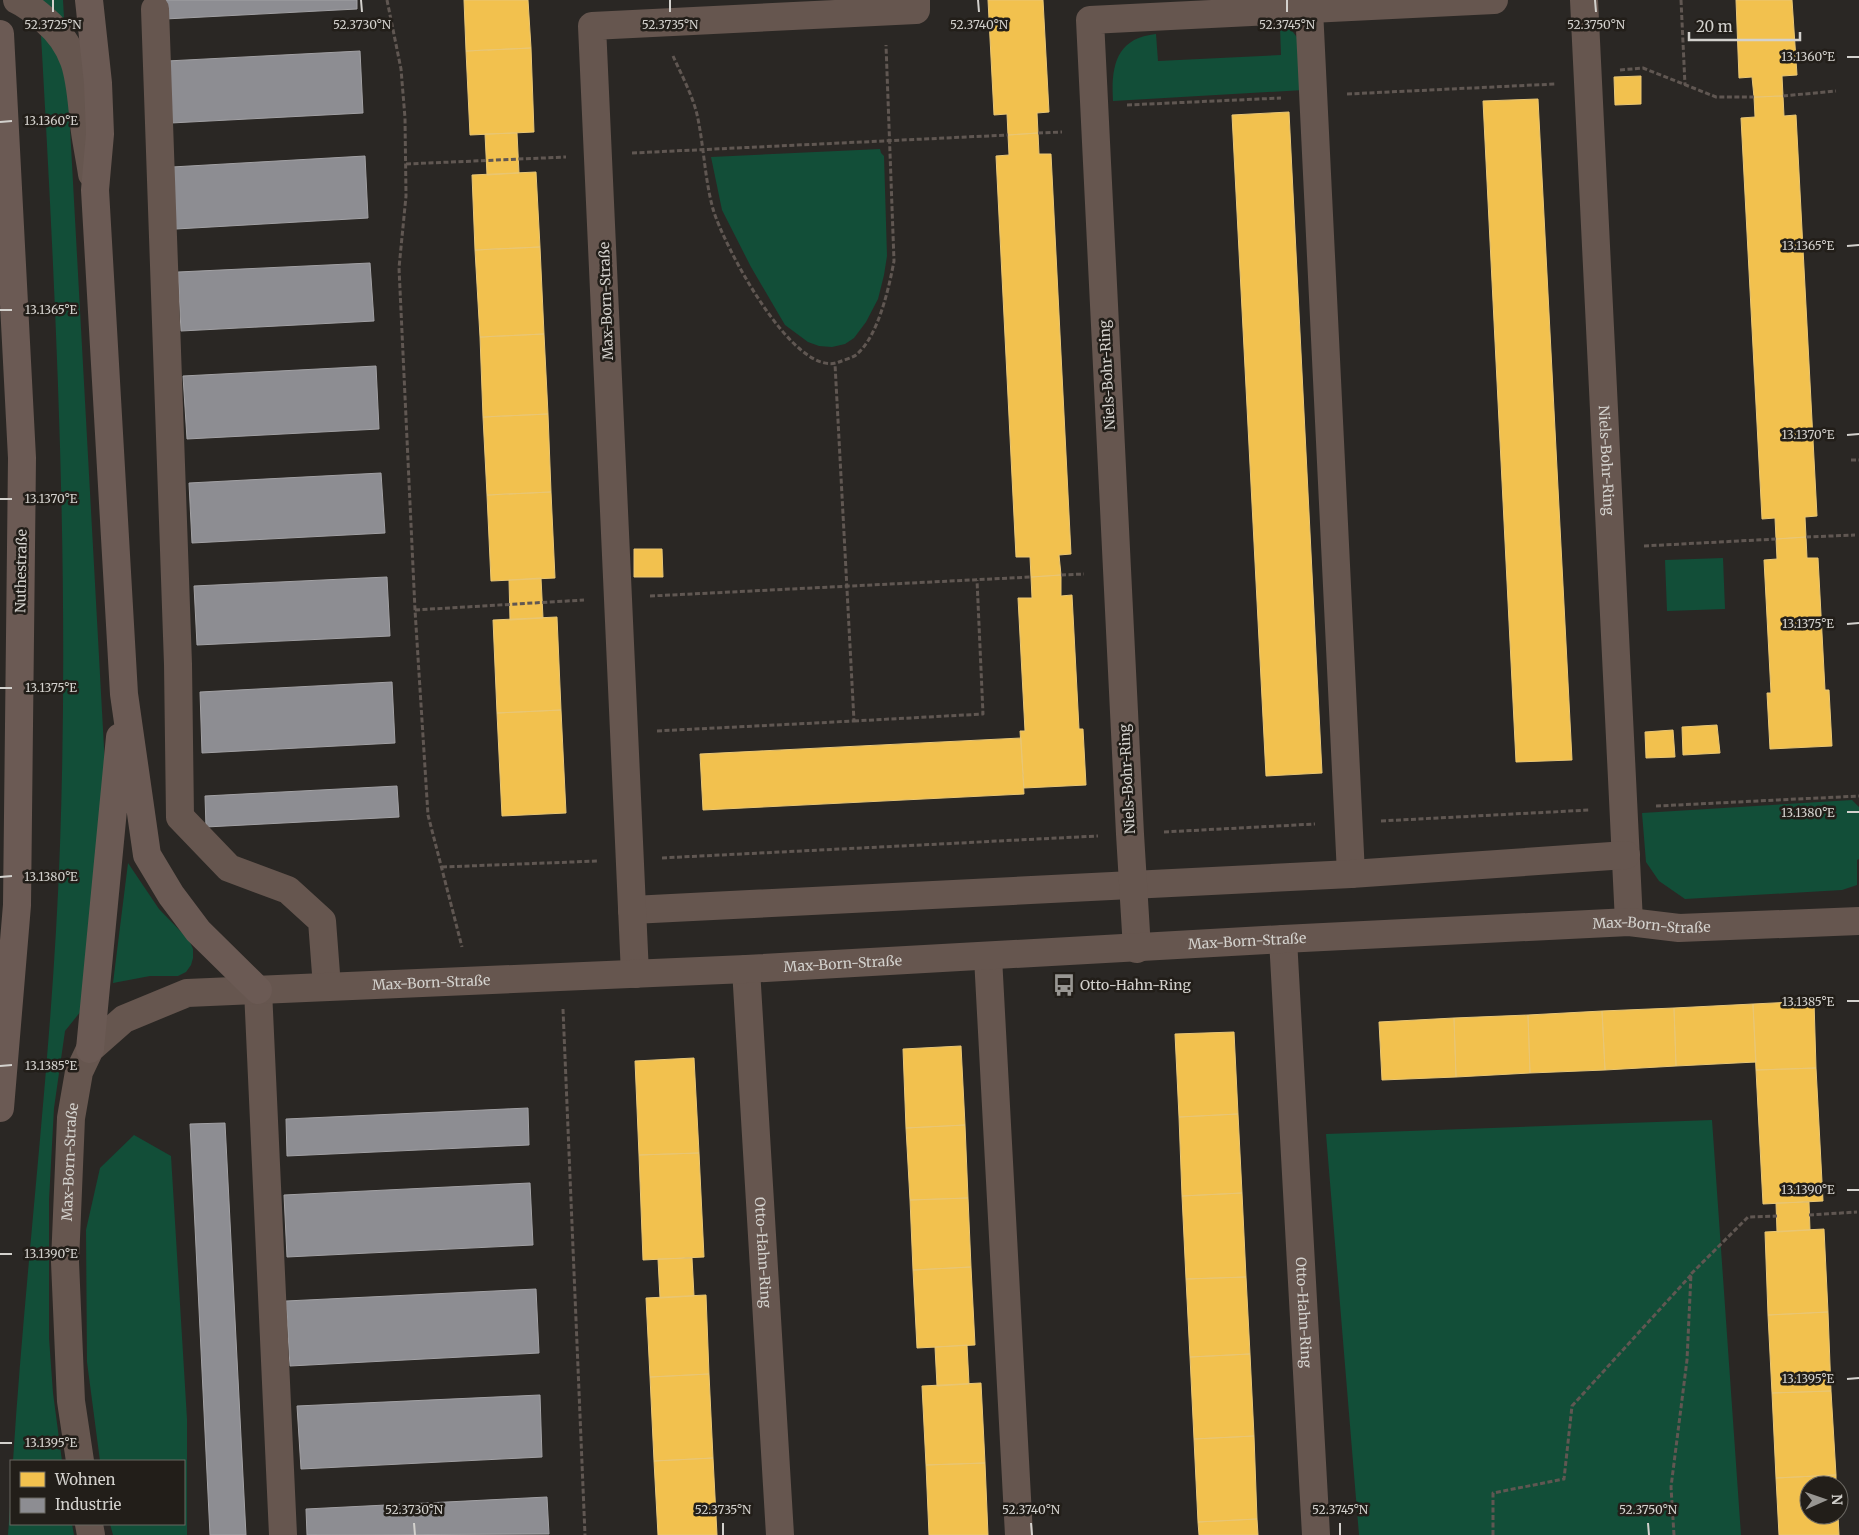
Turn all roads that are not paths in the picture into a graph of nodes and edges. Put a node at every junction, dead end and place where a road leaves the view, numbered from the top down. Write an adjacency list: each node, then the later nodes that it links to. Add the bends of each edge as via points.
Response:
1 (17, 0): 9 (street, via 28,5 59,31 75,59)
2 (89, 0): 9 (highway, via 100,134)
3 (916, 0): 14 (street, Max-Born-Straße, via 916,10 592,26)
4 (1494, 0): 7 (street, Niels-Bohr-Ring)
5 (1584, 0): 11 (street, Niels-Bohr-Ring)
6 (155, 9): 22 (street, via 178,664 180,816 229,868 288,890 322,921)
7 (1309, 9): 12 (street); 13 (street, Niels-Bohr-Ring, via 1090,20)
8 (0, 34): 25 (highway, Nuthestraße, via 22,458 17,904)
9 (95, 190): 10 (highway)
10 (124, 694): 23 (highway, via 147,855 198,931); 24 (highway)
11 (1626, 855): 12 (street); 16 (street, Niels-Bohr-Ring)
12 (1351, 874): 13 (street)
13 (1133, 885): 14 (street); 18 (street, Niels-Bohr-Ring)
14 (632, 910): 21 (street, Max-Born-Straße)
15 (1859, 921): 16 (street, Max-Born-Straße, via 1679,928)
16 (1629, 922): 17 (street, Max-Born-Straße)
17 (1282, 939): 18 (street, Max-Born-Straße); 30 (street, Otto-Hahn-Ring)
18 (1137, 948): 19 (street, Max-Born-Straße)
19 (988, 957): 20 (street, Max-Born-Straße); 29 (street)
20 (746, 969): 21 (street, Max-Born-Straße); 28 (street, Otto-Hahn-Ring)
21 (635, 974): 22 (street, Max-Born-Straße)
22 (327, 987): 23 (street, Max-Born-Straße)
23 (258, 990): 24 (street, Max-Born-Straße, via 187,993 124,1019); 27 (street)
24 (90, 1049): 26 (street, Max-Born-Straße, via 79,1072 71,1118 65,1262 71,1401)
25 (0, 1108)
26 (80, 1460)
27 (283, 1535)
28 (780, 1535)
29 (1019, 1535)
30 (1316, 1535)

